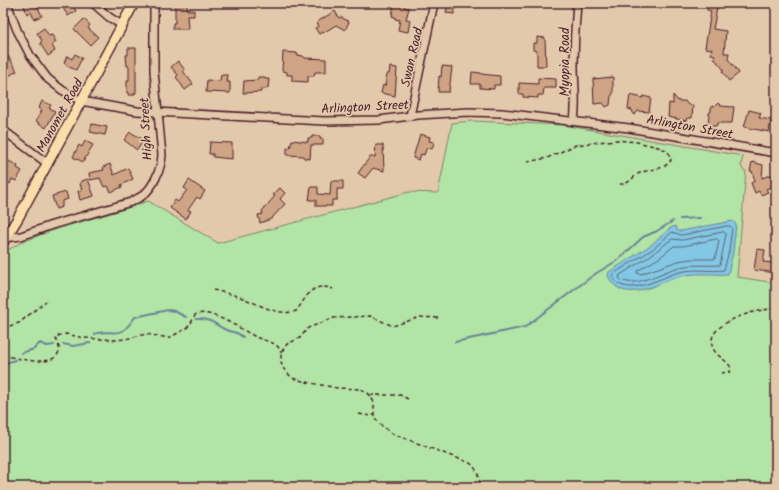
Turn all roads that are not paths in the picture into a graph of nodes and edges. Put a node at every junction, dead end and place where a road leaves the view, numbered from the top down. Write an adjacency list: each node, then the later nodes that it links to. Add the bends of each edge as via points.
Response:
1 (7, 3): 8 (street, Arlington Street, via 17,30 43,73 62,90)
2 (93, 3): 7 (street)
3 (134, 3): 7 (main road, Manomet Road)
4 (154, 3): 9 (street, High Street, via 154,71)
5 (434, 3): 10 (street, Swan Road)
6 (577, 3): 11 (street, Myopia Road)
7 (123, 26): 8 (main road, Manomet Road)
8 (82, 101): 9 (street, Arlington Street, via 137,111); 14 (main road, Manomet Road)
9 (158, 112): 10 (street, Arlington Street, via 334,121); 15 (street, High Street, via 162,164 150,189 142,196 131,202)
10 (410, 116): 11 (street, Arlington Street, via 468,112)
11 (574, 120): 13 (street, Arlington Street)
12 (3, 130): 14 (street)
13 (776, 153)
14 (48, 164): 15 (main road, Manomet Road)
15 (4, 240)

